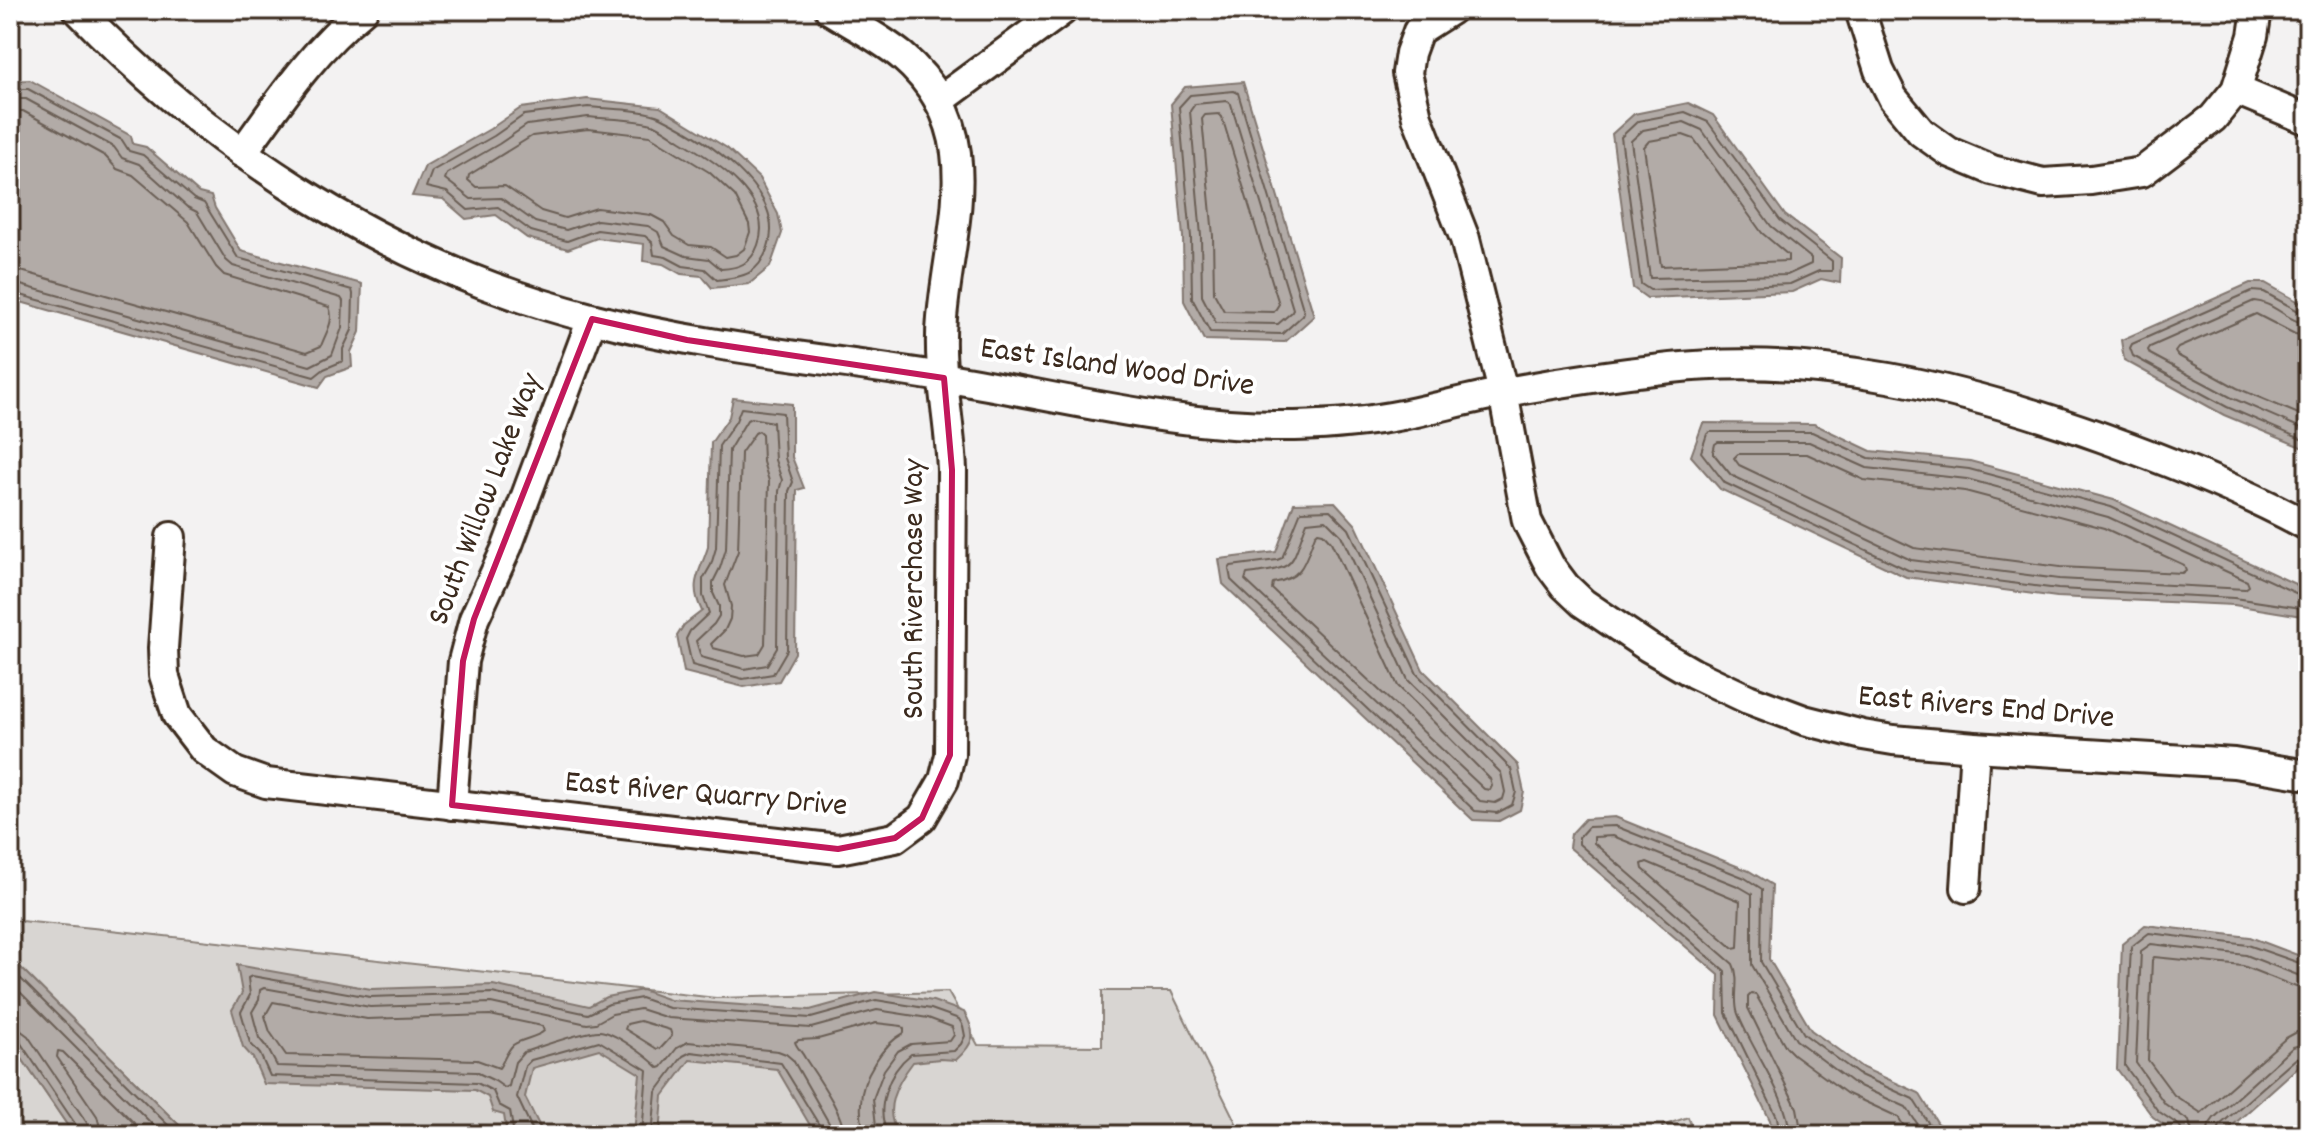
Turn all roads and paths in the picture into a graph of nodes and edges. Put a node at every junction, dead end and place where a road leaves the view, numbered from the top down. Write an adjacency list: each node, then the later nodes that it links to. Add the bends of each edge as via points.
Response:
1 (78, 10): 11 (street, East Island Wood Drive, via 171,98)
2 (363, 10): 11 (street, via 310,61)
3 (830, 10): 9 (street, South Riverchase Way, via 902,56)
4 (1063, 10): 9 (street)
5 (1451, 10): 14 (street, East Rivers End Drive, via 1418,31 1407,73 1417,117 1465,239)
6 (1860, 10): 8 (street, via 1893,98 1921,132 1949,152 1992,170 2043,183 2142,172 2213,118)
7 (2257, 10): 8 (street)
8 (2236, 90): 10 (street)
9 (939, 101): 13 (street, South Riverchase Way, via 959,165 942,320)
10 (2308, 120)
11 (242, 153): 12 (street, East Island Wood Drive, via 306,196 425,259)
12 (592, 319): 13 (street, East Island Wood Drive, via 687,340); 20 (street, South Willow Lake Way, via 507,547 474,619 463,661)
13 (944, 378): 14 (street, East Island Wood Drive, via 1248,425 1398,416); 19 (street, South Riverchase Way, via 952,470 950,755)
14 (1503, 392): 15 (street, East Island Wood Drive, via 1726,364 1872,374 1981,398 2075,427 2220,484); 17 (street, East Rivers End Drive, via 1527,521 1550,566 1583,603 1693,673 1804,720 1893,740)
15 (2308, 526)
16 (171, 537): 20 (street, East River Quarry Drive, via 164,675 177,715 204,750 235,772 266,783)
17 (1975, 747): 18 (street, East Rivers End Drive, via 2234,763); 21 (street)
18 (2308, 775)
19 (935, 798): 20 (street, East River Quarry Drive, via 922,818 895,838 838,849)
20 (452, 805)
21 (1966, 888)

